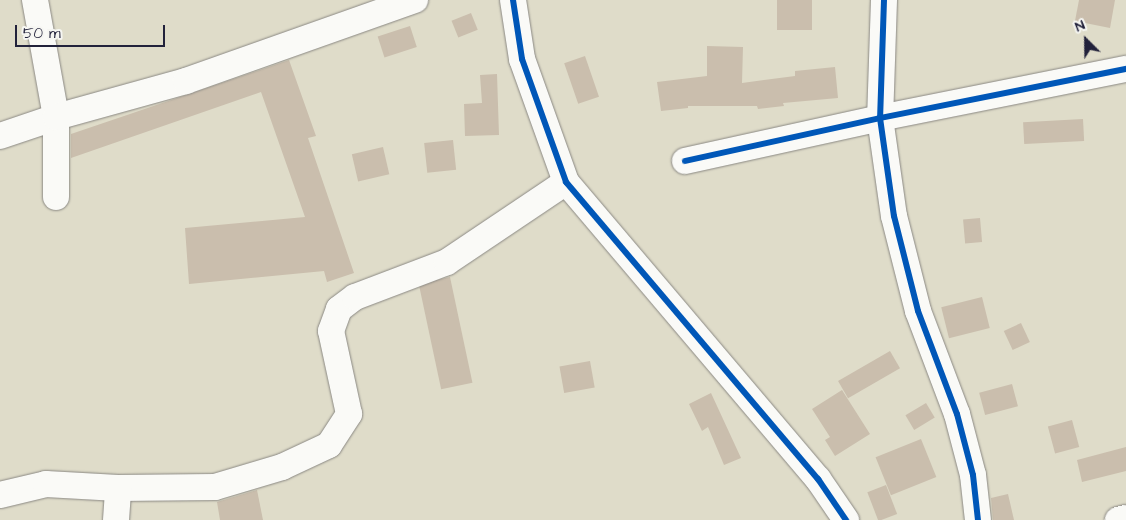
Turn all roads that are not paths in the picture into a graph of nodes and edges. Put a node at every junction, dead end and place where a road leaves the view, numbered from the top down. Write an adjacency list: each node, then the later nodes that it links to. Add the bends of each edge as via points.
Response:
1 (35, 0): 6 (street)
2 (415, 0): 6 (street, via 186,81)
3 (513, 0): 10 (street, via 522,59)
4 (884, 0): 7 (street)
5 (1126, 69): 7 (street)
6 (56, 117): 8 (street); 11 (street)
7 (880, 118): 9 (street); 17 (street, via 894,216 918,311 957,414 973,475)
8 (0, 136)
9 (685, 161)
10 (566, 182): 12 (street, via 447,262 355,297 339,309 331,331 349,414 329,444 282,467 214,487); 16 (street, via 818,479)
11 (56, 197)
12 (118, 488): 13 (street, via 46,484); 15 (street)
13 (0, 495)
14 (1126, 518): 18 (street)
15 (116, 520)
16 (846, 520)
17 (978, 520)
18 (1118, 520)

